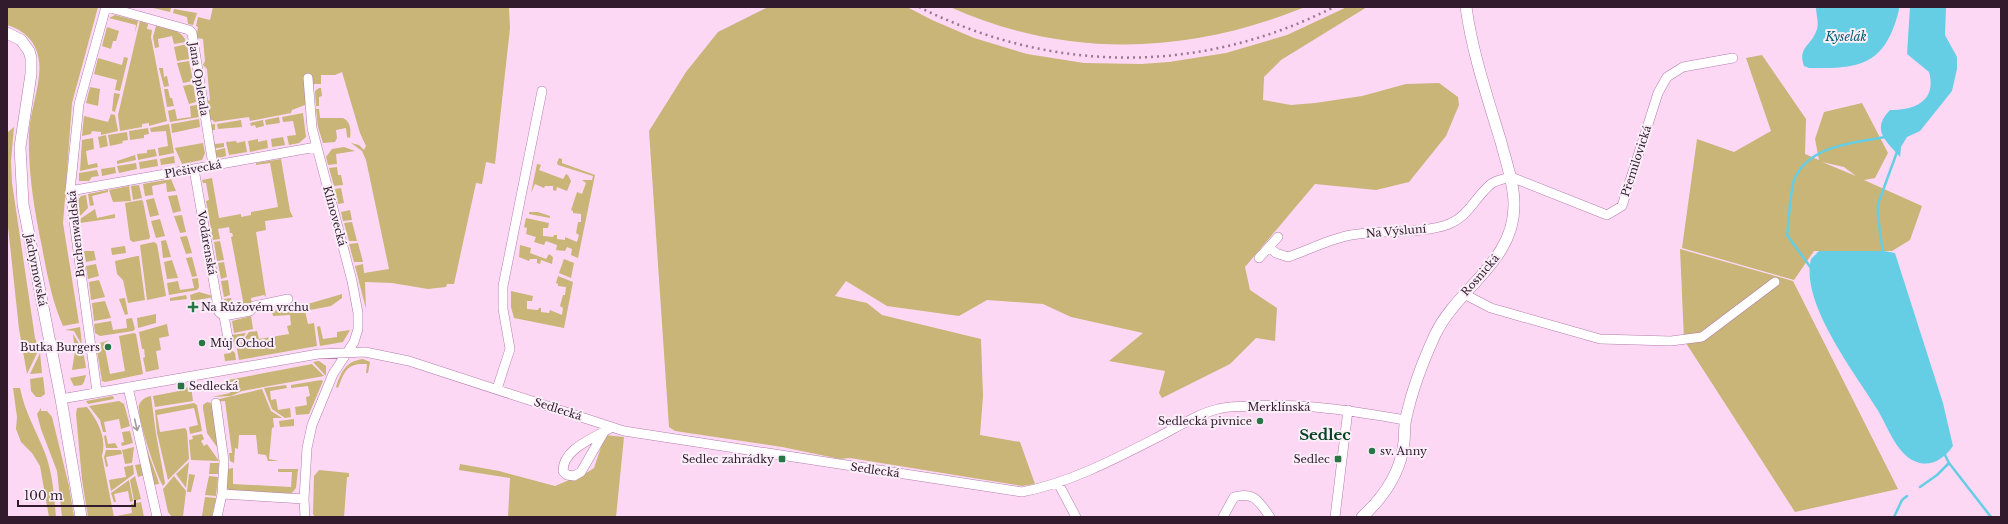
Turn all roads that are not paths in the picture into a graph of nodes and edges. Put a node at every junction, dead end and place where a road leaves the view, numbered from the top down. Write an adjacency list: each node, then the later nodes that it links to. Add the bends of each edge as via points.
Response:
1 (106, 7): 8 (street, Jana Opletala, via 189,30 192,33); 11 (street, Buchenwaldská, via 79,104)
2 (1466, 7): 10 (street, Rosnická, via 1472,39)
3 (7, 33): 24 (street, Jáchymovská, via 21,40 31,58 20,147 20,173 23,204)
4 (1733, 58): 10 (street, Přemilovická, via 1683,67 1667,77 1658,93 1622,206 1607,215)
5 (308, 78): 7 (street, Klínovecká)
6 (542, 91): 22 (street, via 503,286 503,309 510,349)
7 (316, 147): 8 (street, Plešivecká); 20 (street, Klínovecká, via 352,281 358,313 358,329 354,342)
8 (213, 165): 9 (street, Plešivecká)
9 (194, 169): 11 (street, Plešivecká); 18 (street, Vodárenská, via 219,312)
10 (1511, 177): 13 (street, Na Výsluní, via 1491,184 1471,208 1447,224 1342,236 1288,257 1276,253); 16 (street, Rosnická, via 1514,203 1510,232 1493,263)
11 (70, 191): 23 (street, Buchenwaldská)
12 (1278, 237): 13 (street)
13 (1269, 247): 14 (street)
14 (1259, 258)
15 (1775, 282): 16 (street, via 1702,337 1671,341 1600,339 1491,308)
16 (1464, 294): 27 (street, Rosnická, via 1447,313 1434,336)
17 (288, 299): 18 (street)
18 (224, 316): 19 (street, Vodárenská)
19 (229, 344)
20 (346, 351): 21 (street, Sedlecká); 22 (street, Sedlecká, via 394,357); 32 (street, Klínovecká, via 333,374 312,425 308,441)
21 (128, 387): 23 (street, Sedlecká); 34 (street, one-way to 34)
22 (498, 389): 28 (street, Sedlecká)
23 (97, 392): 24 (street, Sedlecká)
24 (62, 399): 33 (street, Jáchymovská)
25 (216, 403): 31 (street, via 224,452)
26 (1348, 410): 27 (street, Merklínská); 30 (street, Merklínská, via 1297,405 1219,408 1130,452); 40 (street)
27 (1405, 420): 41 (street, via 1404,443 1396,474 1378,503)
28 (612, 427): 29 (street); 30 (street, Sedlecká, via 624,431 1022,492)
29 (604, 432): 29 (street, via 570,453 563,464 563,471 567,475 574,476 581,472)
30 (1058, 483): 37 (street)
31 (222, 494): 32 (street); 35 (street)
32 (304, 499): 36 (street, Klínovecká)
33 (81, 517)
34 (157, 517)
35 (217, 517)
36 (305, 517)
37 (1076, 517)
38 (1223, 517): 39 (street, via 1234,497 1249,495 1257,499)
39 (1270, 517)
40 (1335, 517)
41 (1362, 517)

